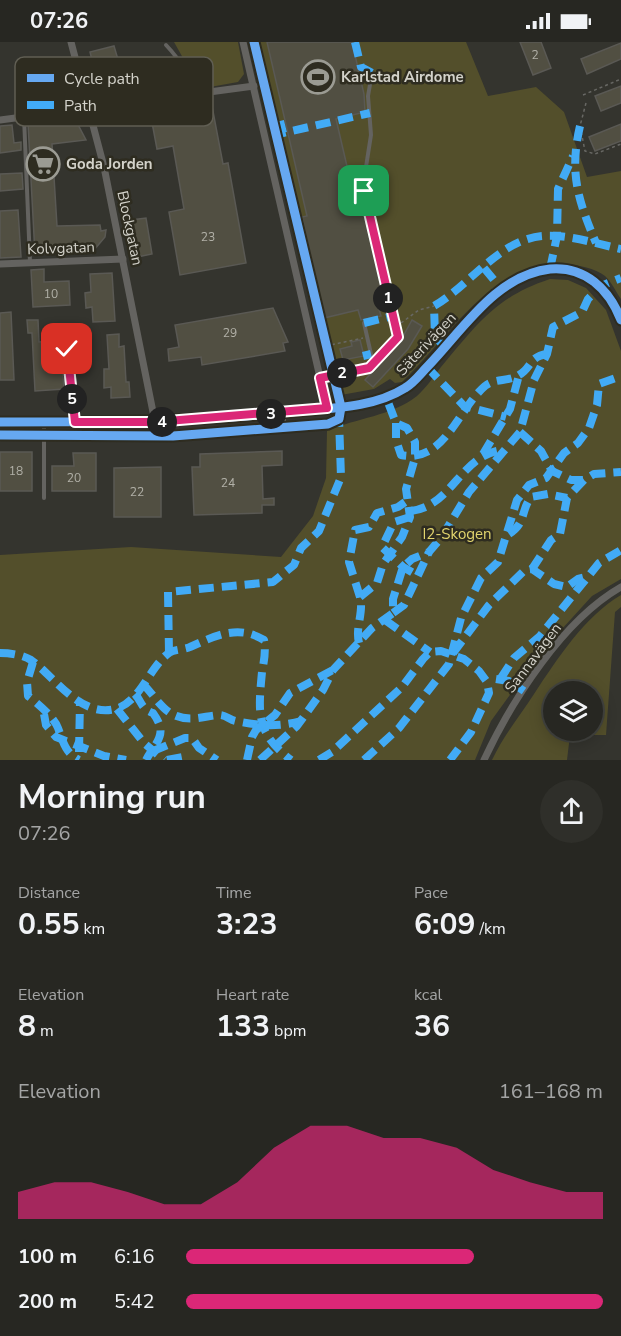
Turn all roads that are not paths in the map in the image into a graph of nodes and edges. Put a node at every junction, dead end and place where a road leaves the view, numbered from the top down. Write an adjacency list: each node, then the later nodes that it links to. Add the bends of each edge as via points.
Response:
1 (71, 42): 4 (street, Blockgatan)
2 (243, 42): 7 (street)
3 (165, 45): 5 (lane)
4 (75, 57)
5 (177, 57)
6 (372, 73): 19 (lane, via 363,186 397,327 396,341)
7 (254, 86): 8 (street); 20 (street)
8 (213, 91)
9 (15, 118): 10 (street)
10 (0, 120)
11 (24, 126): 14 (lane)
12 (93, 126): 13 (street, Blockgatan)
13 (123, 259): 14 (street, Kolvgatan); 27 (street, Blockgatan)
14 (30, 262): 15 (street, Kolvgatan)
15 (0, 264)
16 (621, 320): 21 (street, Säterivägen, via 599,283 576,271 550,269 520,278 492,297 407,387 379,400)
17 (364, 323): 19 (lane)
18 (67, 349): 26 (lane)
19 (373, 363): 20 (lane, via 366,369)
20 (320, 378): 21 (street)
21 (327, 408): 22 (street, Säterivägen)
22 (283, 413): 23 (street, Säterivägen); 28 (lane)
23 (173, 421): 27 (street, Säterivägen); 29 (lane)
24 (0, 422): 25 (street, Säterivägen)
25 (44, 422): 26 (street, Säterivägen); 30 (lane)
26 (75, 422): 27 (street, Säterivägen)
27 (155, 422)
28 (285, 428)
29 (173, 436)
30 (44, 498)
31 (621, 586): 32 (street, Sannavägen, via 598,600 547,658 498,729)
32 (484, 760)

